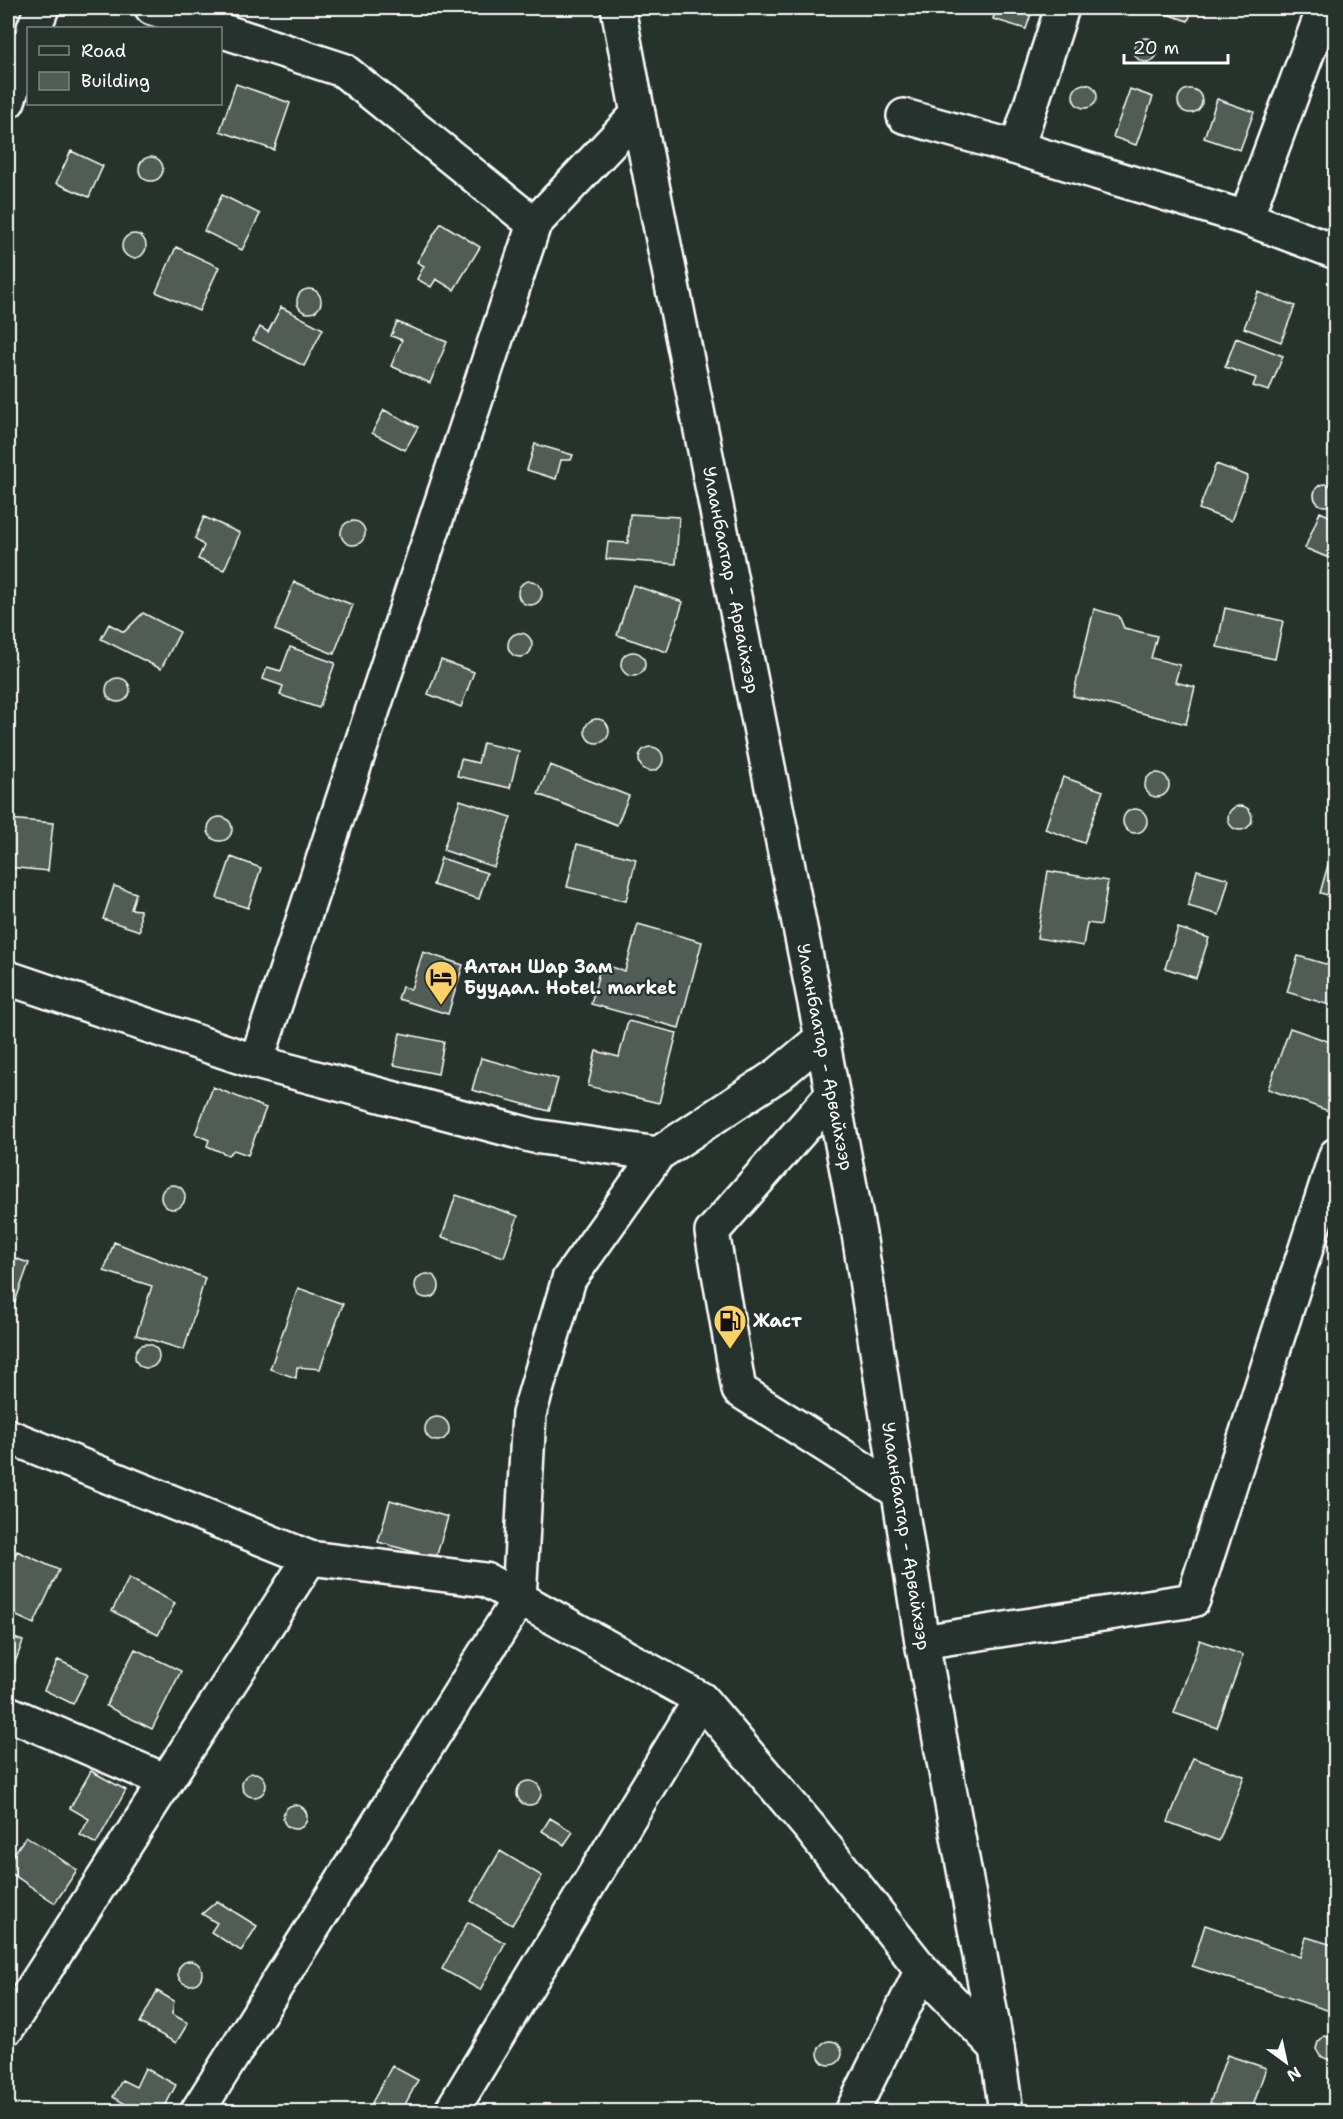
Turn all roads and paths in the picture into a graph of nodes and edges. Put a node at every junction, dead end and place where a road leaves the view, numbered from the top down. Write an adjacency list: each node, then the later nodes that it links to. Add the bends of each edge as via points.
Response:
1 (42, 8): 6 (main road)
2 (152, 8): 7 (main road)
3 (618, 8): 11 (main road, Улаанбаатар - Арвайхээр)
4 (1062, 8): 13 (main road)
5 (1324, 8): 14 (main road)
6 (34, 27)
7 (213, 27)
8 (222, 31): 15 (main road, via 343,70)
9 (27, 46): 10 (main road)
10 (8, 101)
11 (638, 114): 15 (main road); 18 (main road, Улаанбаатар - Арвайхээр)
12 (904, 116): 13 (main road)
13 (1017, 148): 14 (main road)
14 (1246, 218): 16 (main road)
15 (534, 224): 19 (main road)
16 (1335, 252)
17 (8, 978): 19 (main road)
18 (822, 1038): 20 (main road, Улаанбаатар - Арвайхээр); 21 (main road, via 779,1074)
19 (256, 1062): 21 (main road, via 534,1136)
20 (832, 1095): 24 (main road, Улаанбаатар - Арвайхээр, via 860,1234); 24 (main road, via 712,1232 713,1243 739,1390)
21 (657, 1154): 26 (main road, via 569,1279 529,1414)
22 (1335, 1155): 27 (main road, via 1193,1600)
23 (8, 1436): 25 (main road)
24 (899, 1492): 27 (main road, Улаанбаатар - Арвайхээр)
25 (310, 1558): 26 (main road, via 486,1580); 30 (main road)
26 (519, 1599): 28 (main road); 34 (main road)
27 (922, 1642): 33 (main road, Улаанбаатар - Арвайхээр)
28 (701, 1699): 31 (main road, via 811,1829); 35 (main road)
29 (8, 1713): 30 (main road)
30 (166, 1781): 32 (main road)
31 (922, 1970): 33 (main road); 36 (main road)
32 (8, 2027)
33 (997, 2048): 37 (main road, Улаанбаатар - Арвайхээр)
34 (197, 2112)
35 (451, 2112)
36 (852, 2112)
37 (1006, 2112)

